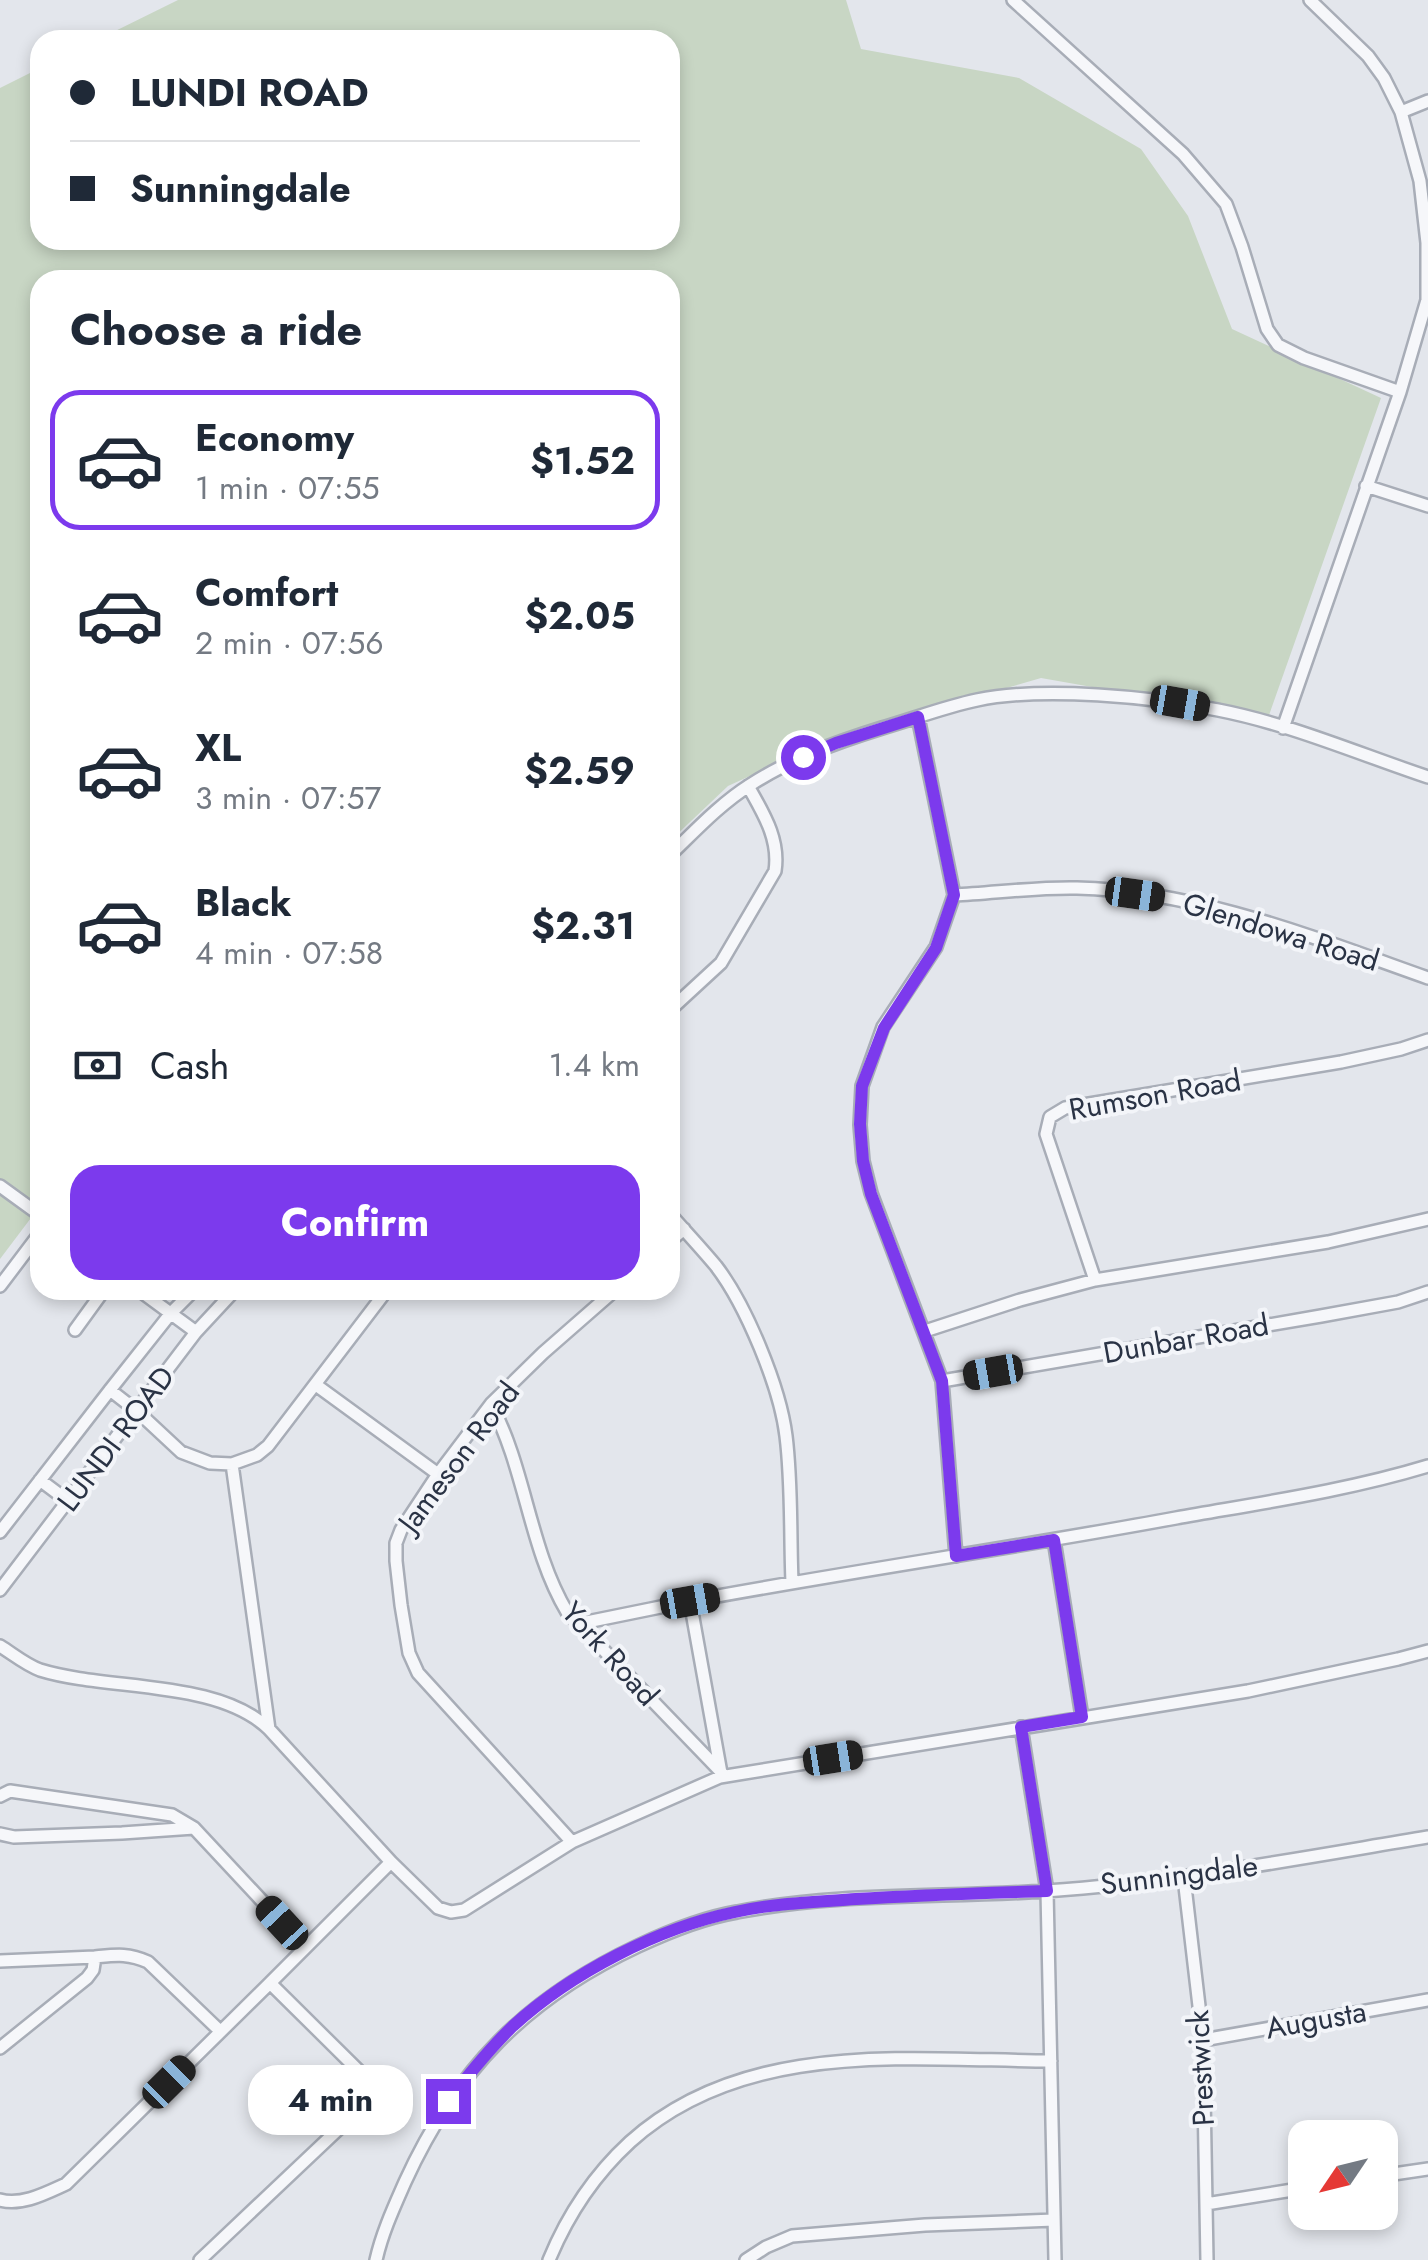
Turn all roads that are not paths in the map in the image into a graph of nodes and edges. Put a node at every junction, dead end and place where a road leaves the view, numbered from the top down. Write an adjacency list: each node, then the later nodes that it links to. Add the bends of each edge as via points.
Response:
1 (1014, 0): 6 (street, via 1183,154 1226,204 1278,345)
2 (1310, 0): 4 (street, via 1368,56)
3 (1428, 101): 4 (street)
4 (1401, 112): 5 (street, via 1420,181)
5 (1428, 300): 6 (street)
6 (1400, 392): 7 (street)
7 (1366, 486): 8 (street); 10 (street)
8 (1428, 506)
9 (918, 717): 10 (street, via 1008,696 1095,696 1180,703); 12 (street, via 836,743); 14 (street)
10 (1283, 728): 11 (street)
11 (1428, 777)
12 (748, 786): 13 (street); 16 (street, via 774,838 774,871 721,964)
13 (680, 845)
14 (954, 895): 15 (street, Glendowa Road, via 1078,888 1183,901); 36 (street, via 936,948 884,1028 862,1086 863,1161 871,1194)
15 (1428, 978)
16 (680, 1001)
17 (1428, 1040): 25 (street, Rumson Road, via 1341,1062 1064,1108 1050,1117 1046,1134)
18 (0, 1186): 19 (street)
19 (30, 1208)
20 (1428, 1219): 25 (street)
21 (680, 1225): 22 (street)
22 (684, 1229): 23 (street); 51 (street, via 740,1304 777,1398 787,1438)
23 (680, 1232)
24 (30, 1247): 26 (street)
25 (1094, 1280): 36 (street)
26 (0, 1286)
27 (1428, 1292): 38 (street, Dunbar Road)
28 (97, 1300): 35 (street)
29 (153, 1300): 34 (street)
30 (184, 1300): 34 (street, LUNDI ROAD)
31 (226, 1300): 37 (street, LUNDI ROAD)
32 (380, 1300): 39 (street)
33 (603, 1300): 41 (street, Jameson Road)
34 (171, 1314): 37 (street); 40 (street, LUNDI ROAD)
35 (75, 1330)
36 (925, 1330): 38 (street)
37 (196, 1332): 42 (street, LUNDI ROAD)
38 (942, 1381): 50 (street)
39 (316, 1385): 43 (street, via 268,1446); 45 (street)
40 (110, 1390): 42 (street); 46 (street, LUNDI ROAD)
41 (490, 1404): 45 (street, Jameson Road); 54 (street, York Road, via 554,1591)
42 (137, 1411): 43 (street, via 181,1452); 47 (street, LUNDI ROAD)
43 (232, 1464): 59 (street)
44 (1428, 1466): 49 (street)
45 (438, 1474): 65 (street, Jameson Road, via 396,1544 409,1652 435,1694)
46 (40, 1480): 47 (street); 48 (street, LUNDI ROAD)
47 (68, 1501): 52 (street, LUNDI ROAD)
48 (0, 1532)
49 (1054, 1540): 50 (street); 57 (street)
50 (956, 1556): 51 (street)
51 (792, 1582): 53 (street)
52 (0, 1590)
53 (690, 1601): 54 (street); 60 (street)
54 (577, 1624): 60 (street, York Road)
55 (0, 1646): 59 (street, via 41,1670 232,1704)
56 (1428, 1650): 57 (street, via 1248,1691)
57 (1082, 1717): 58 (street)
58 (1021, 1727): 60 (street); 68 (street)
59 (270, 1729): 66 (street)
60 (721, 1775): 65 (street)
61 (0, 1796): 62 (street, via 10,1791 172,1816)
62 (194, 1828): 63 (street); 69 (street)
63 (0, 1834)
64 (1428, 1837): 67 (street, Sunningdale)
65 (572, 1842): 66 (street, via 452,1912 438,1908)
66 (391, 1862): 69 (street)
67 (1184, 1878): 68 (street, Sunningdale); 75 (street, Prestwick)
68 (1047, 1891): 77 (street); 85 (street, Sunningdale, via 792,1903 677,1928 612,1958 552,1995 478,2062 425,2138)
69 (305, 1947): 72 (street)
70 (95, 1958): 71 (street); 74 (street, via 133,1955 148,1962); 76 (street, via 87,1978)
71 (0, 1962)
72 (270, 1983): 74 (street); 84 (street, via 367,2078 370,2096)
73 (1428, 2000): 75 (street, Augusta)
74 (220, 2031): 81 (street, via 66,2184 40,2196)
75 (1203, 2040): 82 (street, Prestwick)
76 (0, 2048)
77 (1051, 2061): 83 (street); 86 (street, via 857,2060 798,2066 706,2092 648,2126 615,2156 587,2187)
78 (1428, 2169): 79 (street)
79 (1398, 2173)
80 (1288, 2191): 82 (street)
81 (0, 2200)
82 (1206, 2204): 89 (street, Prestwick)
83 (1054, 2220): 87 (street, via 792,2236); 88 (street)
84 (200, 2260)
85 (376, 2260)
86 (549, 2260)
87 (746, 2260)
88 (1055, 2260)
89 (1207, 2260)

